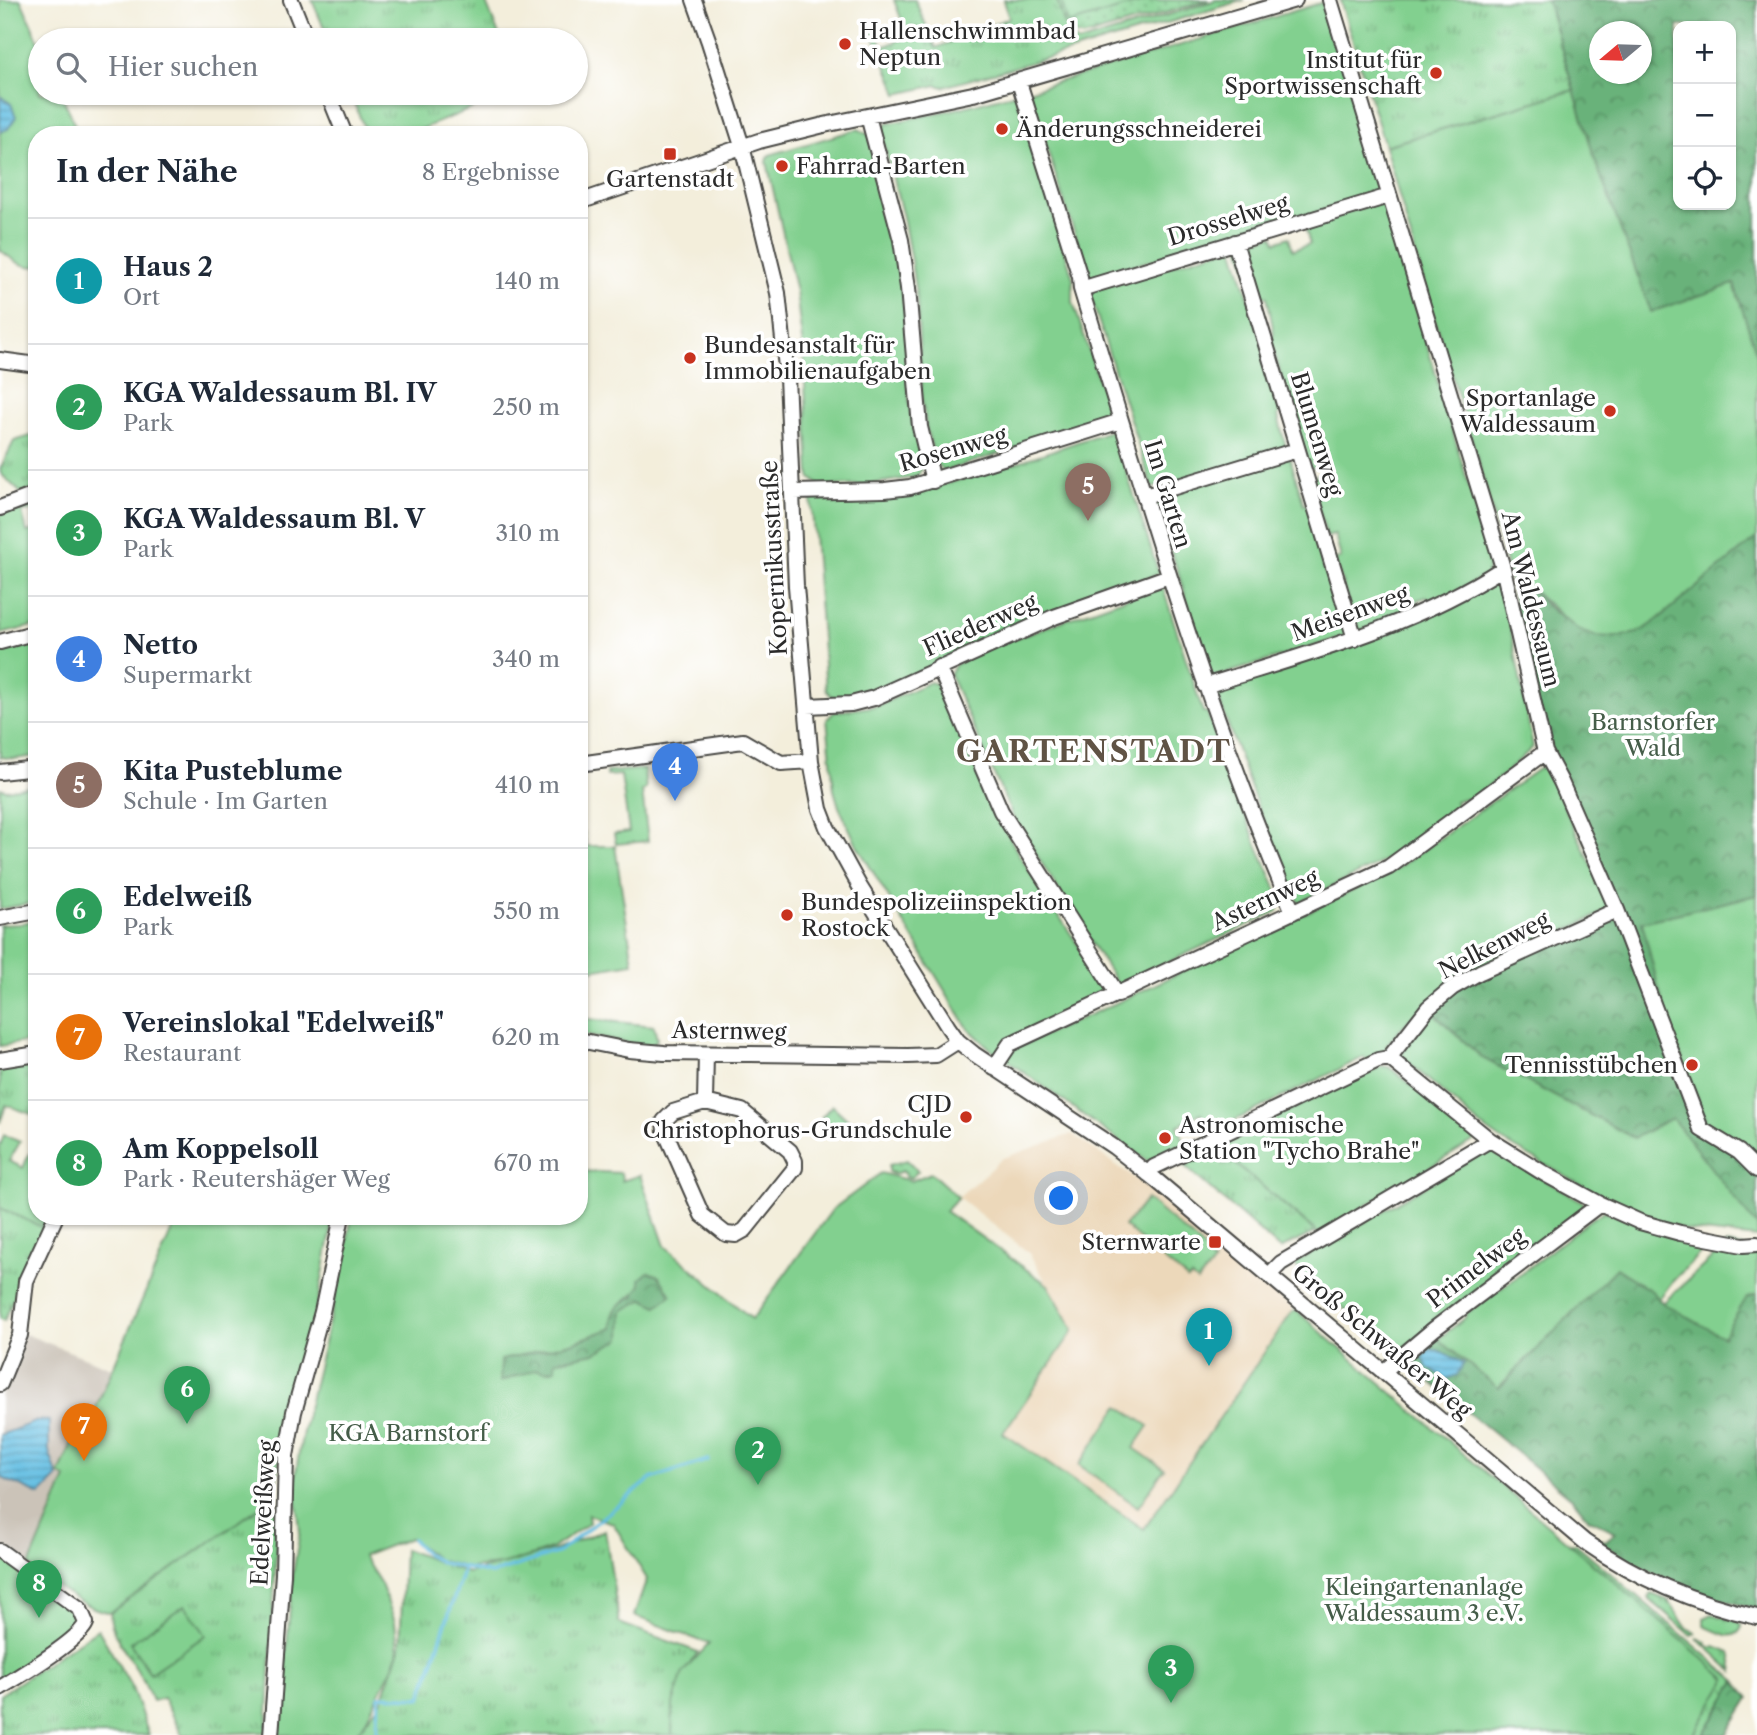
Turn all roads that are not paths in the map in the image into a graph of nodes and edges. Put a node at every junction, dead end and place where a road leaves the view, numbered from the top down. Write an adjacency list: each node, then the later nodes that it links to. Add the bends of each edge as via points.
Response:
1 (291, 0): 5 (street)
2 (694, 0): 10 (street, Kopernikusstraße)
3 (1295, 0): 6 (street)
4 (1330, 0): 11 (street, Am Waldessaum)
5 (302, 28)
6 (1019, 82): 8 (street); 14 (street, Im Garten)
7 (333, 105): 9 (street)
8 (868, 116): 10 (street); 19 (street, via 901,240 920,427)
9 (341, 126)
10 (742, 146): 12 (street); 20 (street, Kopernikusstraße, via 778,293)
11 (1389, 196): 13 (street, Drosselweg); 24 (street, Am Waldessaum)
12 (588, 199)
13 (1236, 242): 14 (street, Drosselweg); 18 (street, Blumenweg)
14 (1081, 289): 17 (street, Im Garten)
15 (0, 360): 16 (street)
16 (28, 364)
17 (1121, 421): 19 (street, Rosenweg); 21 (street, Im Garten)
18 (1297, 450): 21 (street); 27 (street, Blumenweg)
19 (933, 481): 20 (street, Rosenweg, via 885,491)
20 (793, 492): 31 (street, Kopernikusstraße)
21 (1145, 496): 25 (street, Im Garten)
22 (28, 497): 23 (street)
23 (0, 508)
24 (1503, 568): 27 (street, Meisenweg, via 1431,608); 32 (street, Am Waldessaum)
25 (1169, 576): 29 (street, Fliederweg, via 1054,617); 30 (street, Im Garten)
26 (28, 634): 28 (street)
27 (1355, 639): 30 (street, Meisenweg)
28 (0, 642)
29 (939, 667): 31 (street, Fliederweg, via 874,698); 41 (street, via 1001,811)
30 (1205, 686): 38 (street, Im Garten)
31 (807, 706): 33 (street, Kopernikusstraße)
32 (1545, 752): 37 (street, Am Waldessaum); 38 (street, Asternweg, via 1389,867)
33 (811, 761): 34 (street, via 781,762 743,741); 42 (street, Kopernikusstraße, via 820,809 842,856)
34 (588, 763)
35 (28, 769): 36 (street)
36 (0, 772)
37 (1616, 910): 46 (street, Nelkenweg, via 1452,988 1428,1008); 51 (street, Am Waldessaum, via 1701,1129 1739,1152)
38 (1293, 912): 41 (street, Asternweg)
39 (28, 913): 40 (street)
40 (0, 918)
41 (1118, 995): 48 (street, Asternweg, via 1010,1044)
42 (958, 1041): 44 (street, Asternweg, via 936,1055); 48 (street, Kopernikusstraße)
43 (588, 1042): 44 (street, Asternweg, via 629,1050)
44 (706, 1054): 49 (street)
45 (28, 1055): 47 (street)
46 (1388, 1058): 50 (street); 52 (street, Nelkenweg, via 1154,1167)
47 (0, 1060)
48 (994, 1068): 52 (street, Groß Schwaßer Weg)
49 (705, 1102): 49 (street, via 673,1112 664,1121 665,1131 702,1215 726,1234 736,1235 746,1230 795,1168 795,1161 790,1151 742,1111)
50 (1490, 1140): 53 (street); 57 (street, via 1281,1263)
51 (1757, 1170)
52 (1148, 1174): 57 (street, Groß Schwaßer Weg)
53 (1600, 1204): 56 (street, via 1640,1222 1743,1245); 58 (street, Primelweg)
54 (52, 1225): 59 (street, via 26,1281 20,1335)
55 (340, 1225): 63 (street, Edelweißweg, via 286,1456)
56 (1757, 1244)
57 (1269, 1275): 58 (street, Groß Schwaßer Weg)
58 (1383, 1373): 61 (street, Groß Schwaßer Weg, via 1615,1563 1693,1599)
59 (0, 1384)
60 (0, 1552): 62 (street, via 79,1609 86,1623 73,1639)
61 (1757, 1617)
62 (0, 1688)
63 (271, 1735)

